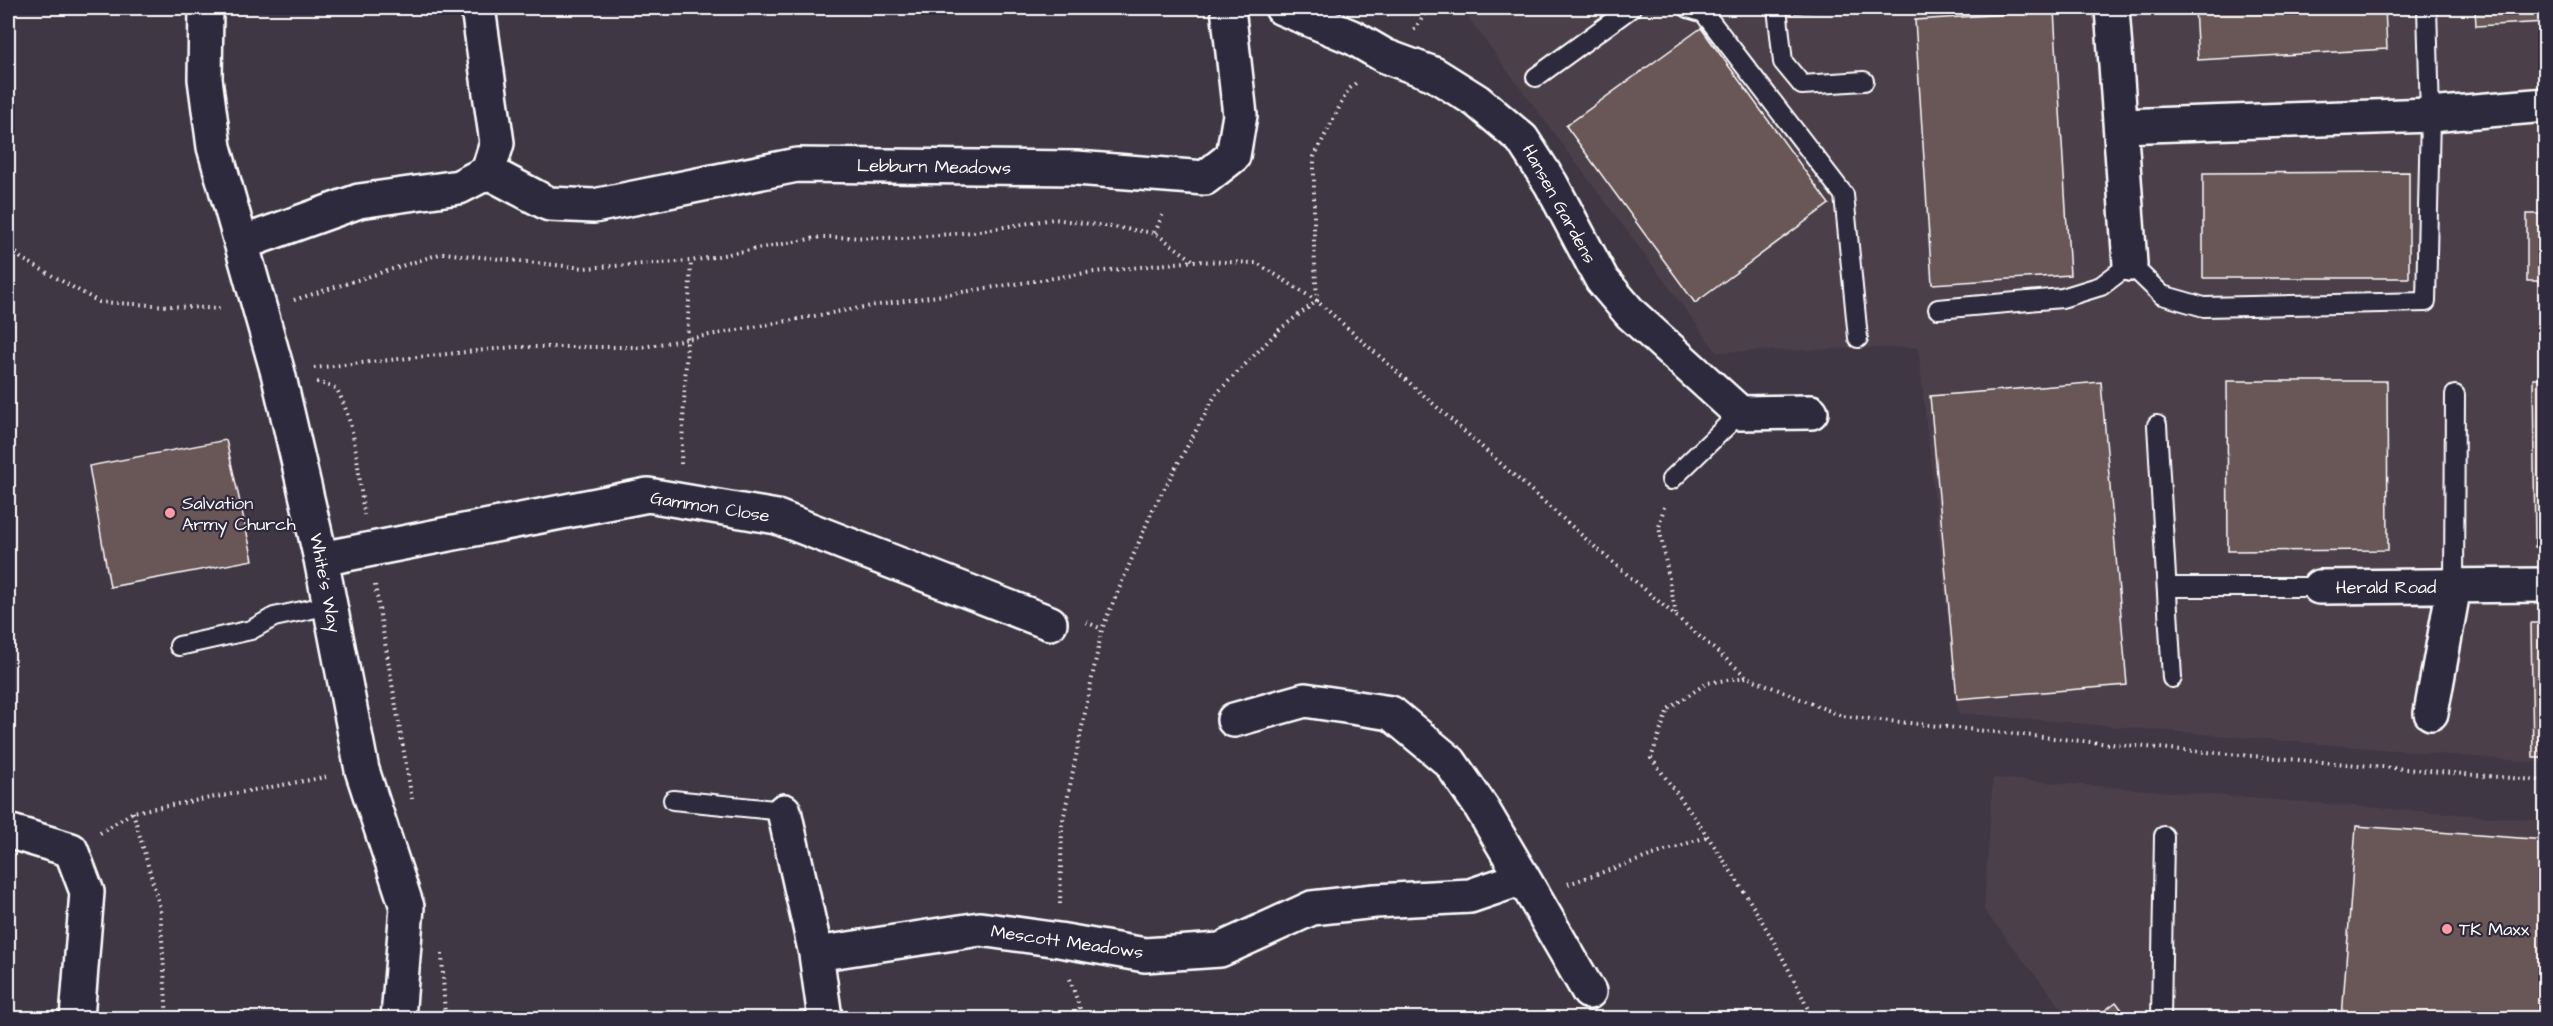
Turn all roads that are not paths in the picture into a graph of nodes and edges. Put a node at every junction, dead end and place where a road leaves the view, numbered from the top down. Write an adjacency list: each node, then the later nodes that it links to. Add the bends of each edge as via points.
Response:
1 (206, 8): 16 (street, White's Way, via 205,79 214,147)
2 (478, 8): 15 (street, via 497,143)
3 (1228, 8): 15 (street, Lebburn Meadows, via 1240,115 1233,156 1205,178 1076,168 797,165 594,206 549,204)
4 (1282, 8): 22 (street, Hansen Gardens, via 1354,38 1385,56 1434,74 1477,101 1522,139 1551,184 1602,280 1631,314)
5 (1631, 8): 10 (lane)
6 (1688, 8): 19 (lane, via 1704,13 1844,195)
7 (1777, 8): 11 (lane, via 1783,62 1802,85)
8 (2112, 8): 14 (street)
9 (2427, 8): 13 (lane)
10 (1536, 77)
11 (1864, 81)
12 (2546, 105): 13 (street)
13 (2430, 115): 14 (street); 17 (lane, via 2426,302 2204,307 2162,295)
14 (2121, 126): 17 (street)
15 (488, 172): 16 (street, via 459,187 359,201)
16 (242, 243): 25 (street, White's Way, via 260,311 293,371)
17 (2130, 264): 18 (lane, via 2102,286 2062,298)
18 (1938, 309)
19 (1858, 338)
20 (2456, 395): 27 (lane)
21 (1811, 412): 22 (street)
22 (1740, 413): 24 (lane)
23 (2157, 425): 28 (lane)
24 (1671, 480)
25 (321, 559): 30 (street, White's Way); 31 (street, Gammon Close, via 648,495 777,517)
26 (2546, 585): 27 (street, Herald Road)
27 (2454, 586): 29 (street, Herald Road); 34 (street, Herald Road)
28 (2169, 587): 29 (lane); 33 (lane)
29 (2319, 587)
30 (330, 605): 32 (lane, via 274,617 251,630); 44 (street, White's Way, via 362,770 407,907)
31 (1050, 623)
32 (179, 646)
33 (2172, 678)
34 (2431, 713)
35 (1234, 720): 40 (street, via 1305,700 1391,713 1450,762)
36 (673, 800): 37 (lane)
37 (784, 811): 41 (street)
38 (8, 831): 43 (street, via 71,850 87,892)
39 (2164, 836): 46 (lane)
40 (1528, 887): 41 (street, Mescott Meadows, via 1470,896 1312,908 1220,950 1145,955 980,929); 42 (street)
41 (816, 954): 45 (street)
42 (1589, 992)
43 (77, 1018)
44 (398, 1018)
45 (825, 1018)
46 (2161, 1018)

